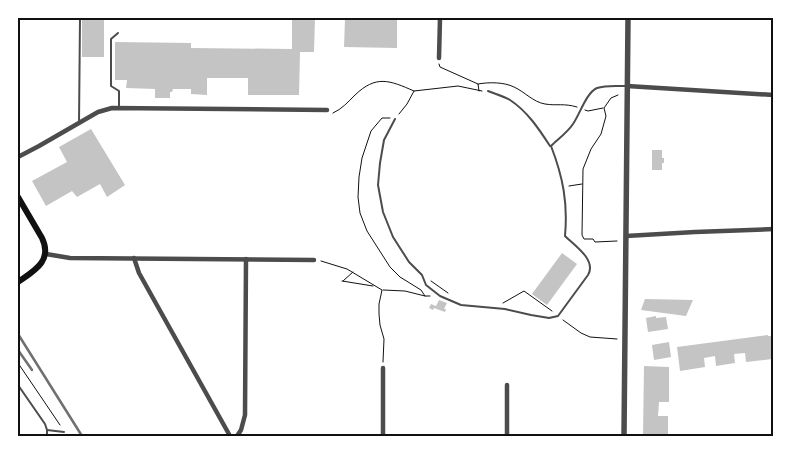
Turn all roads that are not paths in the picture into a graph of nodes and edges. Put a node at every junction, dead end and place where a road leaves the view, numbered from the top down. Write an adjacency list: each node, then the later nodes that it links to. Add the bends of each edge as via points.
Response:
1 (80, 18): 12 (lane)
2 (440, 18): 5 (street)
3 (628, 18): 6 (street)
4 (118, 33): 9 (lane, via 111,39 111,86 119,91)
5 (439, 58)
6 (627, 86): 8 (street); 13 (lane, via 598,88 589,96 568,130); 17 (street)
7 (488, 91): 13 (lane, via 518,107)
8 (774, 95)
9 (119, 108): 10 (street); 12 (street, via 105,110)
10 (327, 110)
11 (395, 119): 13 (lane, via 384,140 380,164 378,185 383,212 393,237 426,285 440,296 461,305 548,318 558,316 590,271 585,255 565,236 564,188)
12 (79, 123): 14 (street)
13 (550, 146)
14 (18, 157)
15 (18, 197): 18 (main road, via 45,244)
16 (774, 229): 17 (street)
17 (626, 236): 33 (street)
18 (46, 254): 19 (street); 22 (main road, via 34,270)
19 (134, 258): 20 (street); 29 (street, via 138,273)
20 (246, 259): 21 (street); 30 (street, via 244,415)
21 (314, 260)
22 (18, 282)
23 (383, 368): 31 (street)
24 (18, 385): 26 (lane)
25 (507, 385): 32 (street)
26 (47, 430): 27 (lane); 28 (lane)
27 (64, 432)
28 (47, 436)
29 (230, 436)
30 (237, 436)
31 (383, 436)
32 (507, 436)
33 (624, 436)

